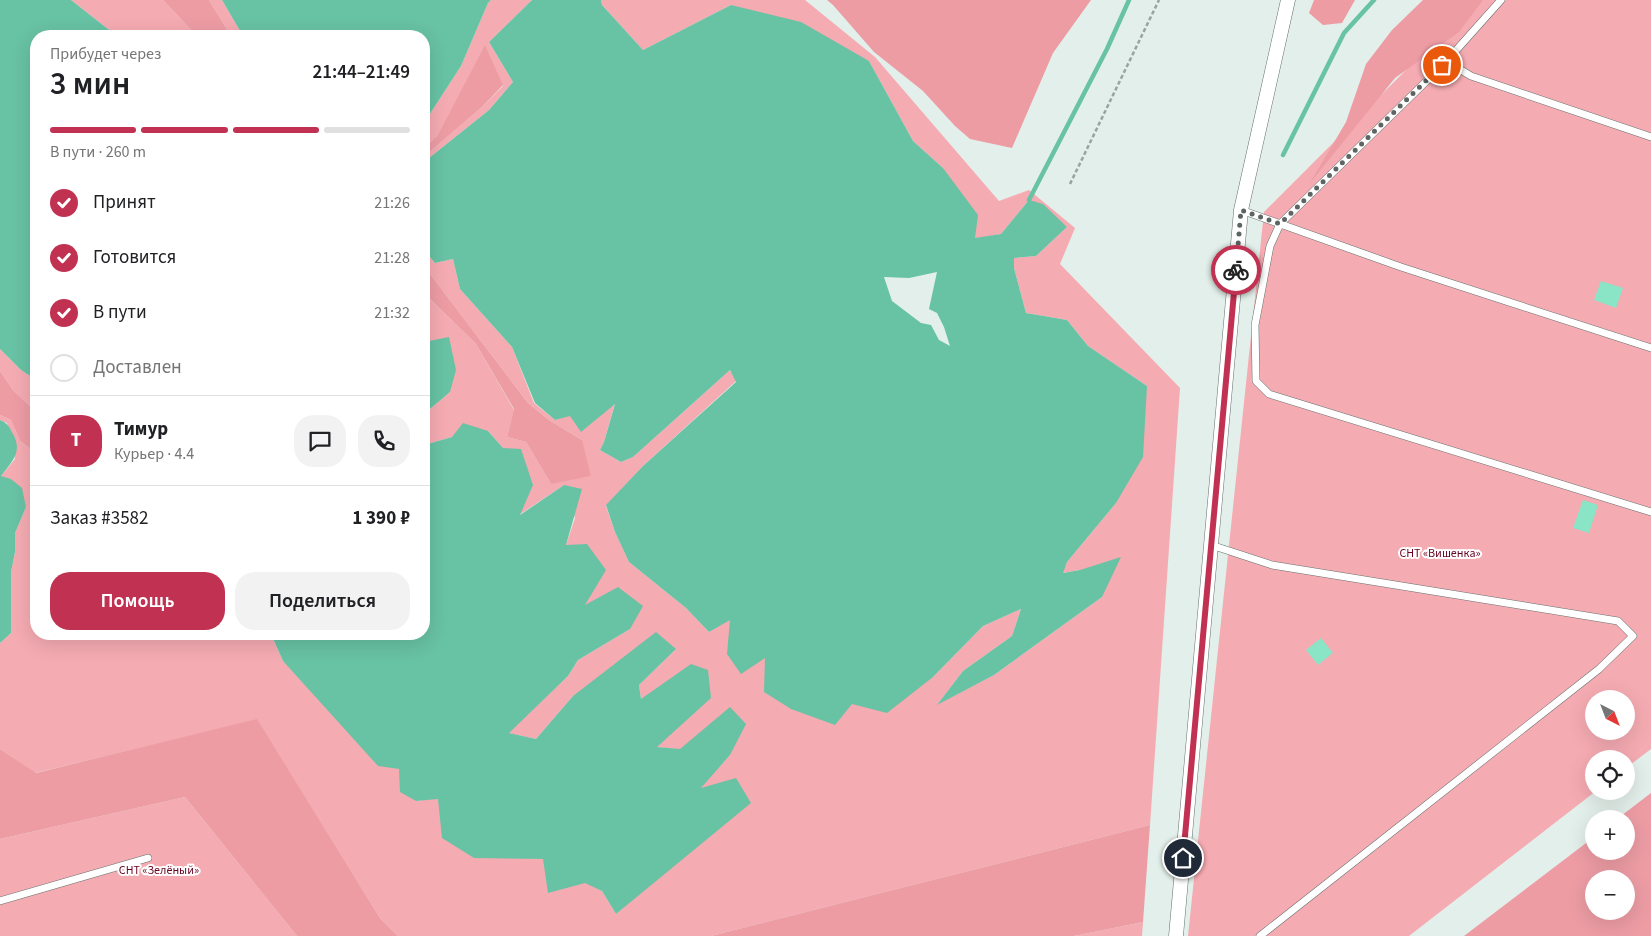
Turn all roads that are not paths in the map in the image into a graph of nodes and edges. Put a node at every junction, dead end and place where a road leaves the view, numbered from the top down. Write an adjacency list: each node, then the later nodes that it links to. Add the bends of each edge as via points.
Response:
1 (1288, 0): 5 (street)
2 (1502, 0): 3 (lane)
3 (1446, 61): 4 (lane, via 1471,76); 6 (lane)
4 (1651, 137)
5 (1241, 210): 6 (lane); 9 (street)
6 (1280, 224): 7 (lane); 8 (lane, via 1270,246 1255,324 1256,381 1268,394)
7 (1651, 348)
8 (1651, 512)
9 (1211, 545): 12 (street); 13 (lane, via 1272,565 1618,621 1633,636 1599,669)
10 (148, 858): 11 (lane)
11 (0, 901)
12 (1176, 936)
13 (1260, 936)

